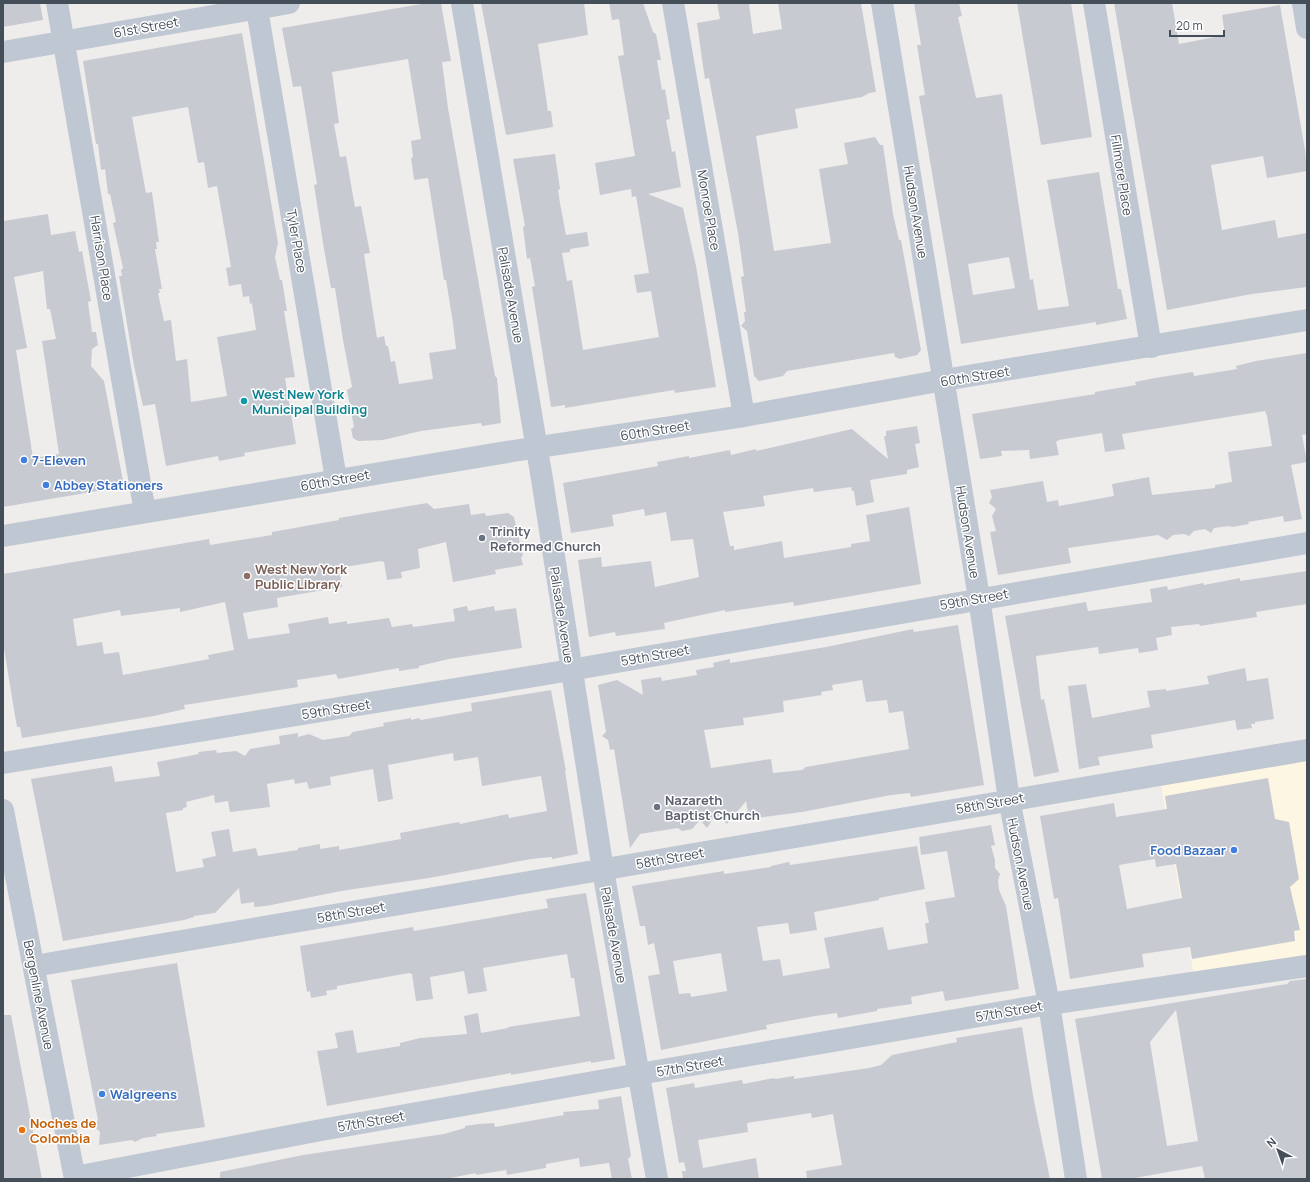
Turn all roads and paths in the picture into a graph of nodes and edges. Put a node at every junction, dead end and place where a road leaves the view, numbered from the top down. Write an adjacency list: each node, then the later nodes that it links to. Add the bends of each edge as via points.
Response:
1 (57, 3): 10 (street, Harrison Place)
2 (289, 3): 8 (street, 61st Street)
3 (462, 3): 16 (street, Palisade Avenue)
4 (673, 3): 15 (street, Monroe Place)
5 (882, 3): 14 (street, Hudson Avenue)
6 (1094, 3): 13 (street, Fillmore Place)
7 (1303, 3): 9 (street)
8 (257, 6): 10 (street, 61st Street); 17 (street, Tyler Place)
9 (1307, 28)
10 (64, 41): 11 (street, 61st Street); 18 (street, Harrison Place)
11 (3, 52)
12 (1307, 320): 13 (street, 60th Street)
13 (1151, 347): 14 (street, 60th Street)
14 (944, 380): 15 (street, 60th Street); 21 (street, Hudson Avenue)
15 (744, 416): 16 (street, 60th Street)
16 (536, 448): 17 (street, 60th Street); 22 (street, Palisade Avenue)
17 (336, 479): 18 (street, 60th Street)
18 (145, 512): 19 (street, 60th Street)
19 (3, 536)
20 (1307, 543): 21 (street, 59th Street)
21 (979, 598): 22 (street, 59th Street); 25 (street, Hudson Avenue)
22 (571, 670): 24 (street, 59th Street); 27 (street, Palisade Avenue)
23 (1307, 750): 25 (street, 58th Street)
24 (3, 763)
25 (1008, 800): 27 (street, 58th Street); 30 (street, Hudson Avenue)
26 (3, 810): 28 (street, Bergenline Avenue)
27 (603, 870): 28 (street, 58th Street); 31 (street, Palisade Avenue)
28 (34, 966): 32 (street, Bergenline Avenue)
29 (1307, 966): 30 (street, 57th Street)
30 (1049, 1004): 31 (street, 57th Street); 34 (street, Hudson Avenue)
31 (639, 1074): 32 (street, 57th Street, via 321,1130); 33 (street, Palisade Avenue)
32 (75, 1178)
33 (658, 1179)
34 (1076, 1179)

